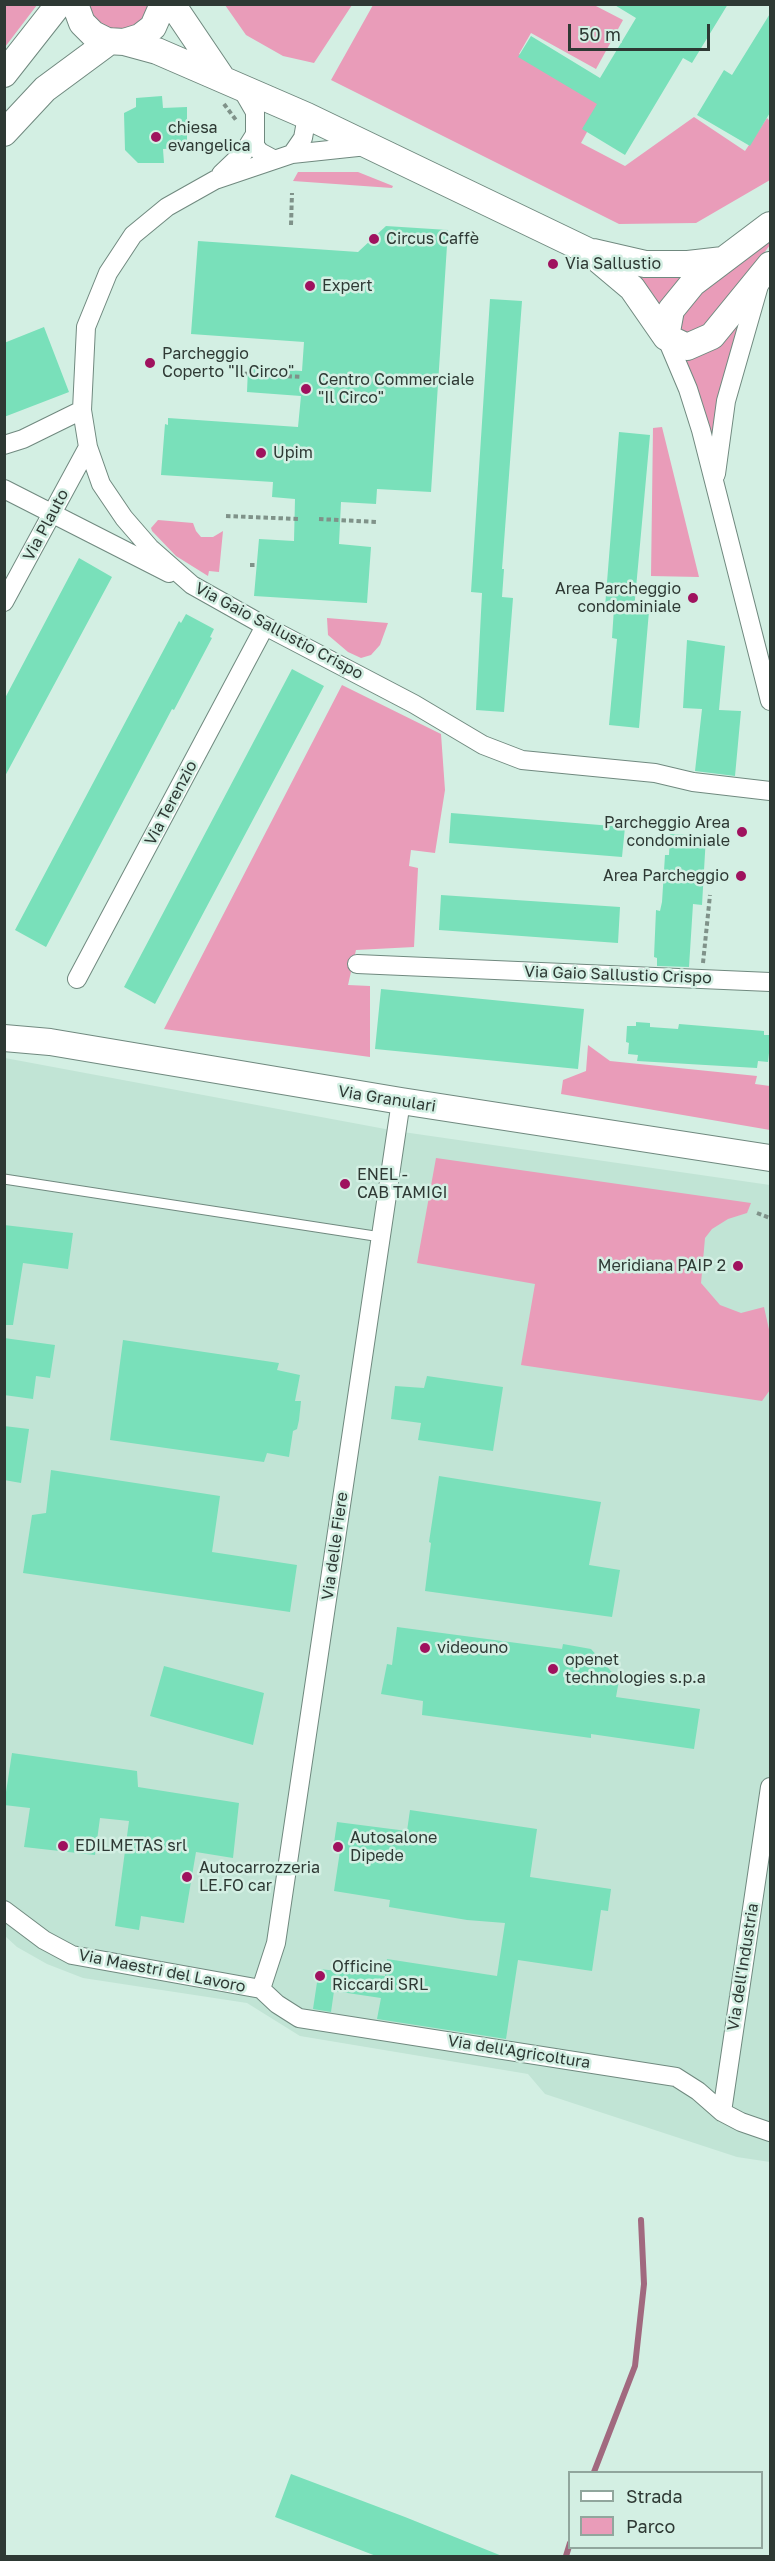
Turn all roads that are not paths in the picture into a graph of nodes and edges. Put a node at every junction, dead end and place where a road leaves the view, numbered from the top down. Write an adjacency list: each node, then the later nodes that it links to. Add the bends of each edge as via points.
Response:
1 (59, 4): 6 (street)
2 (75, 4): 5 (street, via 82,23 93,34)
3 (163, 4): 5 (street, via 153,27 140,37)
4 (172, 4): 7 (street)
5 (117, 42): 7 (street, via 157,51); 9 (street, via 45,89)
6 (4, 74)
7 (231, 82): 8 (street); 10 (street, via 255,112)
8 (307, 116): 11 (street); 12 (street, via 303,138)
9 (4, 133)
10 (254, 136): 13 (street, via 255,146); 14 (street, Via Gaio Sallustio Crispo, via 244,152)
11 (369, 146): 12 (street, Via Gaio Sallustio Crispo); 16 (street)
12 (292, 154): 13 (street, Via Gaio Sallustio Crispo)
13 (273, 159): 14 (street, Via Gaio Sallustio Crispo)
14 (215, 180): 20 (street, Via Gaio Sallustio Crispo, via 167,207 133,235 108,273 86,327)
15 (771, 225): 17 (street)
16 (588, 251): 17 (street, via 645,264); 19 (street, via 632,288)
17 (723, 260): 19 (street, via 693,283 671,310)
18 (766, 272): 19 (street, via 712,336 687,347); 23 (street, via 726,401)
19 (666, 338): 23 (street, via 698,420)
20 (82, 410): 21 (street); 22 (street, Via Gaio Sallustio Crispo)
21 (4, 445)
22 (88, 447): 25 (street, Via Plauto); 26 (street, Via Gaio Sallustio Crispo, via 101,484 124,518 150,548)
23 (714, 485): 29 (street)
24 (4, 489): 25 (street)
25 (51, 514): 26 (street); 27 (street, Via Plauto)
26 (192, 585): 28 (street, Via Gaio Sallustio Crispo)
27 (4, 603)
28 (265, 626): 30 (street, Via Gaio Sallustio Crispo, via 483,745 522,760 656,773 693,782); 32 (street, Via Terenzio)
29 (771, 701)
30 (771, 791)
31 (357, 964): 33 (street, Via Gaio Sallustio Crispo)
32 (77, 979)
33 (771, 982)
34 (4, 1038): 35 (street, Via Granulari, via 50,1042)
35 (401, 1101): 36 (street, Via Granulari); 38 (street, Via delle Fiere)
36 (771, 1158)
37 (4, 1179): 38 (lane)
38 (381, 1238): 41 (street, Via delle Fiere, via 276,1943)
39 (771, 1787): 42 (street, Via dell'Industria)
40 (4, 1910): 41 (street, Via Maestri del Lavoro, via 72,1955)
41 (261, 1989): 42 (street, Via dell'Agricoltura, via 299,2018 676,2077)
42 (722, 2112): 43 (street, Via dell'Agricoltura)
43 (771, 2132)

